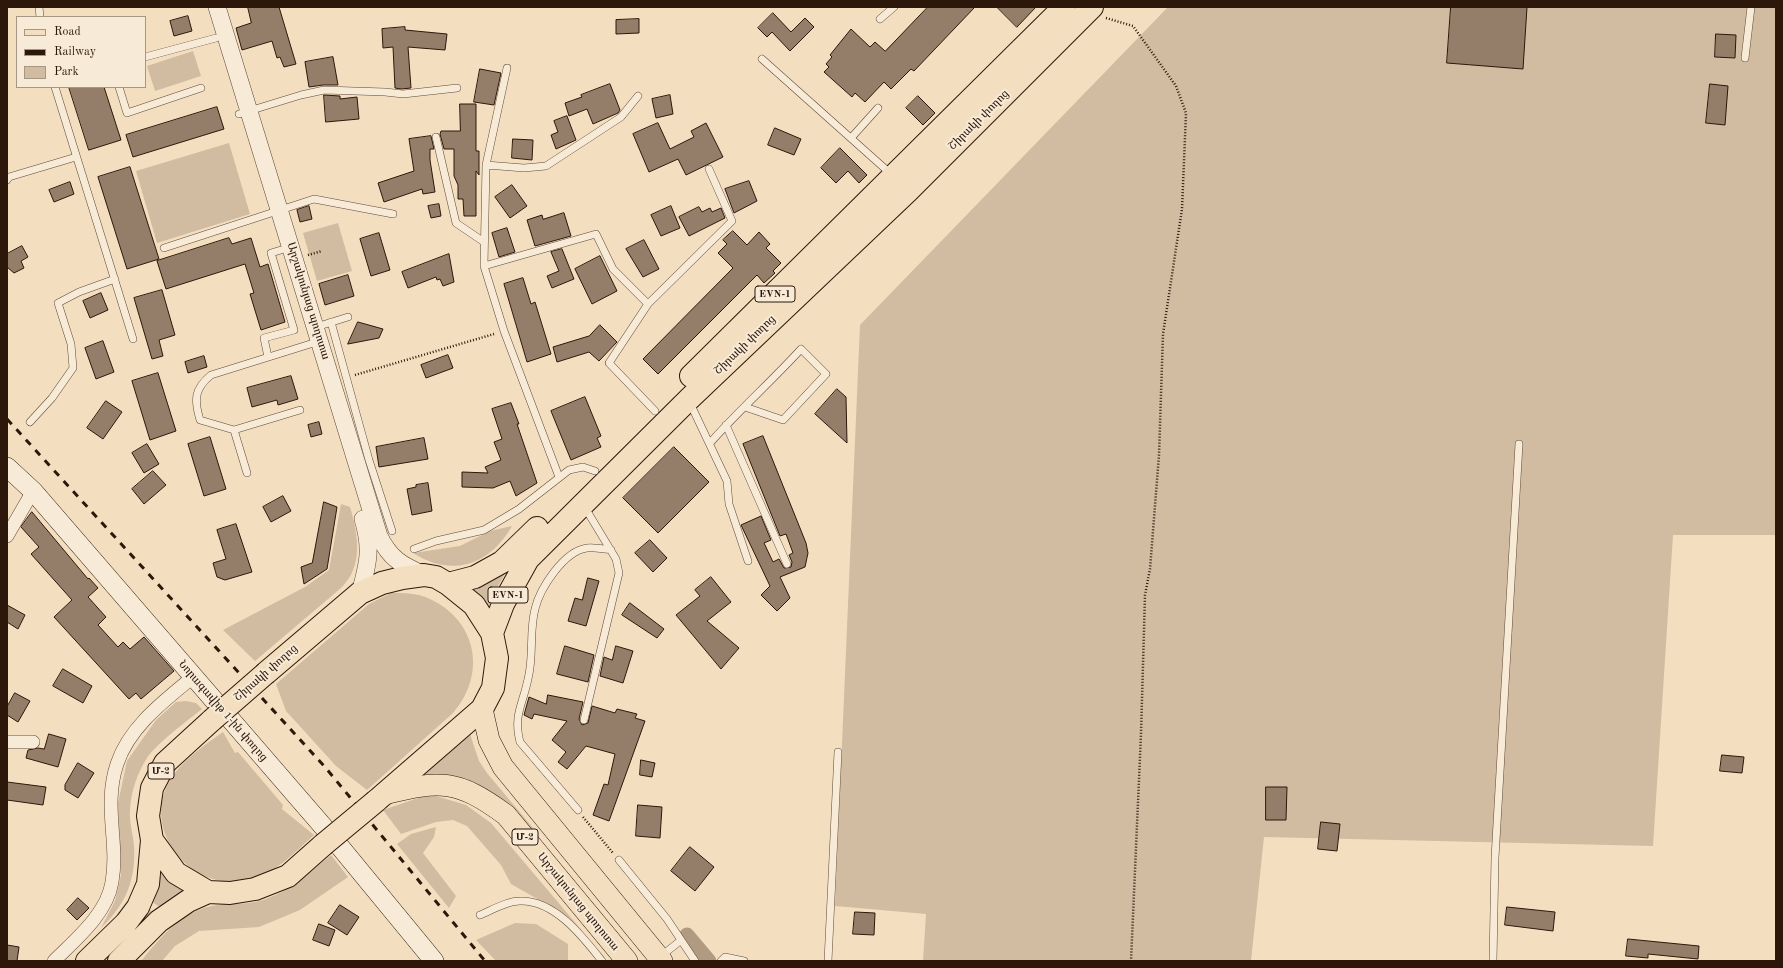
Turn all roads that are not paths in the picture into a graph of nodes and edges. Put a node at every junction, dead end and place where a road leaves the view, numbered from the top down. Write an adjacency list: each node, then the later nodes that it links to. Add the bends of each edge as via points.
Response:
1 (207, 7): 8 (street, Արշակունյաց պողոտա)
2 (217, 7): 19 (street, Արշակունյաց պողոտա)
3 (894, 7): 7 (lane)
4 (1064, 7): 25 (highway, Շիրակի փողոց / EVN-1)
5 (1751, 7): 10 (lane)
6 (1089, 10): 39 (highway, Շիրակի փողոց / EVN-1, via 909,190)
7 (880, 20)
8 (216, 38): 9 (lane); 19 (street, Արշակունյաց պողոտա)
9 (146, 57)
10 (1745, 58)
11 (762, 59): 21 (lane)
12 (507, 68): 23 (lane)
13 (55, 88): 22 (lane)
14 (119, 88): 15 (lane, via 128,113)
15 (201, 88)
16 (457, 88): 19 (lane, via 403,94 324,90)
17 (638, 96): 23 (lane, via 621,117 546,166 524,168)
18 (878, 108): 21 (lane)
19 (244, 113): 27 (street, Արշակունյաց պողոտա)
20 (436, 137): 29 (lane, via 456,223)
21 (851, 138): 25 (lane)
22 (76, 157): 26 (lane); 33 (lane)
23 (486, 165): 29 (lane)
24 (709, 169): 34 (lane, via 732,221)
25 (894, 177): 42 (highway, Շիրակի փողոց / EVN-1)
26 (8, 178)
27 (275, 211): 28 (lane, via 314,199); 30 (lane); 31 (street, Արշակունյաց պողոտա); 36 (street, Արշակունյաց պողոտա)
28 (393, 214)
29 (484, 242): 32 (lane)
30 (164, 248)
31 (281, 250): 36 (street, Արշակունյաց պողոտա); 38 (lane, via 271,253 294,330 264,338)
32 (484, 266): 34 (lane, via 596,234 612,269); 51 (lane, via 504,331)
33 (115, 279): 37 (lane); 43 (lane, via 78,292 58,303 71,344 73,368 52,398)
34 (648, 304): 42 (lane, via 609,363)
35 (348, 317): 36 (lane)
36 (319, 334): 38 (lane); 54 (lane, via 346,378); 60 (street, Արշակունյաց պողոտա, via 379,536 386,550 400,564); 62 (street, Արշակունյաց պողոտա, via 369,540 368,563)
37 (134, 339)
38 (268, 357): 45 (lane, via 211,375 200,384 196,406 200,420)
39 (689, 399): 46 (lane); 53 (highway, Շիրակի փողոց / EVN-1)
40 (745, 407): 40 (lane, via 801,348 826,374 783,420); 44 (lane)
41 (300, 410): 45 (lane)
42 (655, 411): 49 (highway, Շիրակի փողոց / EVN-1)
43 (30, 422)
44 (726, 425): 46 (lane); 59 (lane)
45 (234, 430): 50 (lane)
46 (710, 443): 58 (lane, via 727,481 729,504)
47 (1519, 444): 88 (lane, via 1496,850)
48 (7, 467): 52 (main road, Նորագավիթ 1-ին փողոց)
49 (595, 471): 51 (lane, via 583,467 569,470); 61 (highway, Շիրակի փողոց / EVN-1, via 502,562 475,577)
50 (247, 474)
51 (559, 477): 56 (lane, via 519,509 484,530)
52 (33, 492): 55 (street); 64 (main road, Նորագավիթ 1-ին փողոց)
53 (583, 504): 57 (lane); 63 (highway, Շիրակի փողոց / EVN-1, via 528,559 503,604)
54 (392, 531)
55 (7, 536)
56 (414, 549)
57 (611, 550): 66 (lane, via 619,573); 71 (lane, via 587,548 573,554 555,571 543,589 535,608 528,679 517,717 520,742)
58 (748, 561)
59 (787, 564)
60 (424, 575): 61 (highway, Շիրակի փողոց / Մ-2, via 436,577); 62 (highway, Շիրակի փողոց / Մ-2, via 382,583)
61 (448, 584): 63 (highway, Շիրակի փողոց / Մ-2, via 474,605)
62 (360, 593): 72 (highway, Շիրակի փողոց / Մ-2, bridge, via 165,763 152,788 148,816)
63 (492, 634): 65 (highway, Շիրակի փողոց / Մ-2, via 497,658 493,688)
64 (193, 677): 79 (street, via 142,721 124,749 112,783 112,883 106,901 94,919); 82 (main road, Նորագավիթ 1-ին փողոց, via 327,831)
65 (482, 709): 70 (highway, Շիրակի փողոց / Մ-2); 78 (main road, Մ-2, via 489,740 503,767)
66 (584, 720)
67 (7, 742): 68 (street)
68 (33, 742)
69 (838, 752): 87 (lane)
70 (380, 797): 74 (highway, Շիրակի փողոց / Մ-2, bridge, via 288,876 256,889 230,893); 77 (main road, Արշակունյաց պողոտա / Մ-2, via 432,784 463,789 487,800 506,815)
71 (578, 810)
72 (152, 840): 74 (highway, Շիրակի փողոց / Մ-2, via 176,873); 80 (highway, Շիրակի փողոց / Մ-2, via 148,884 138,907 126,923)
73 (619, 860): 76 (lane, via 667,919)
74 (208, 892): 81 (highway, via 172,911)
75 (480, 915): 83 (lane, via 519,901 537,902 580,934)
76 (680, 941): 78 (lane); 84 (lane)
77 (621, 959)
78 (660, 959)
79 (54, 961)
80 (87, 961)
81 (118, 961)
82 (434, 961)
83 (602, 961)
84 (695, 961)
85 (721, 961): 86 (lane, via 726,957)
86 (744, 961)
87 (828, 961)
88 (1493, 961)

